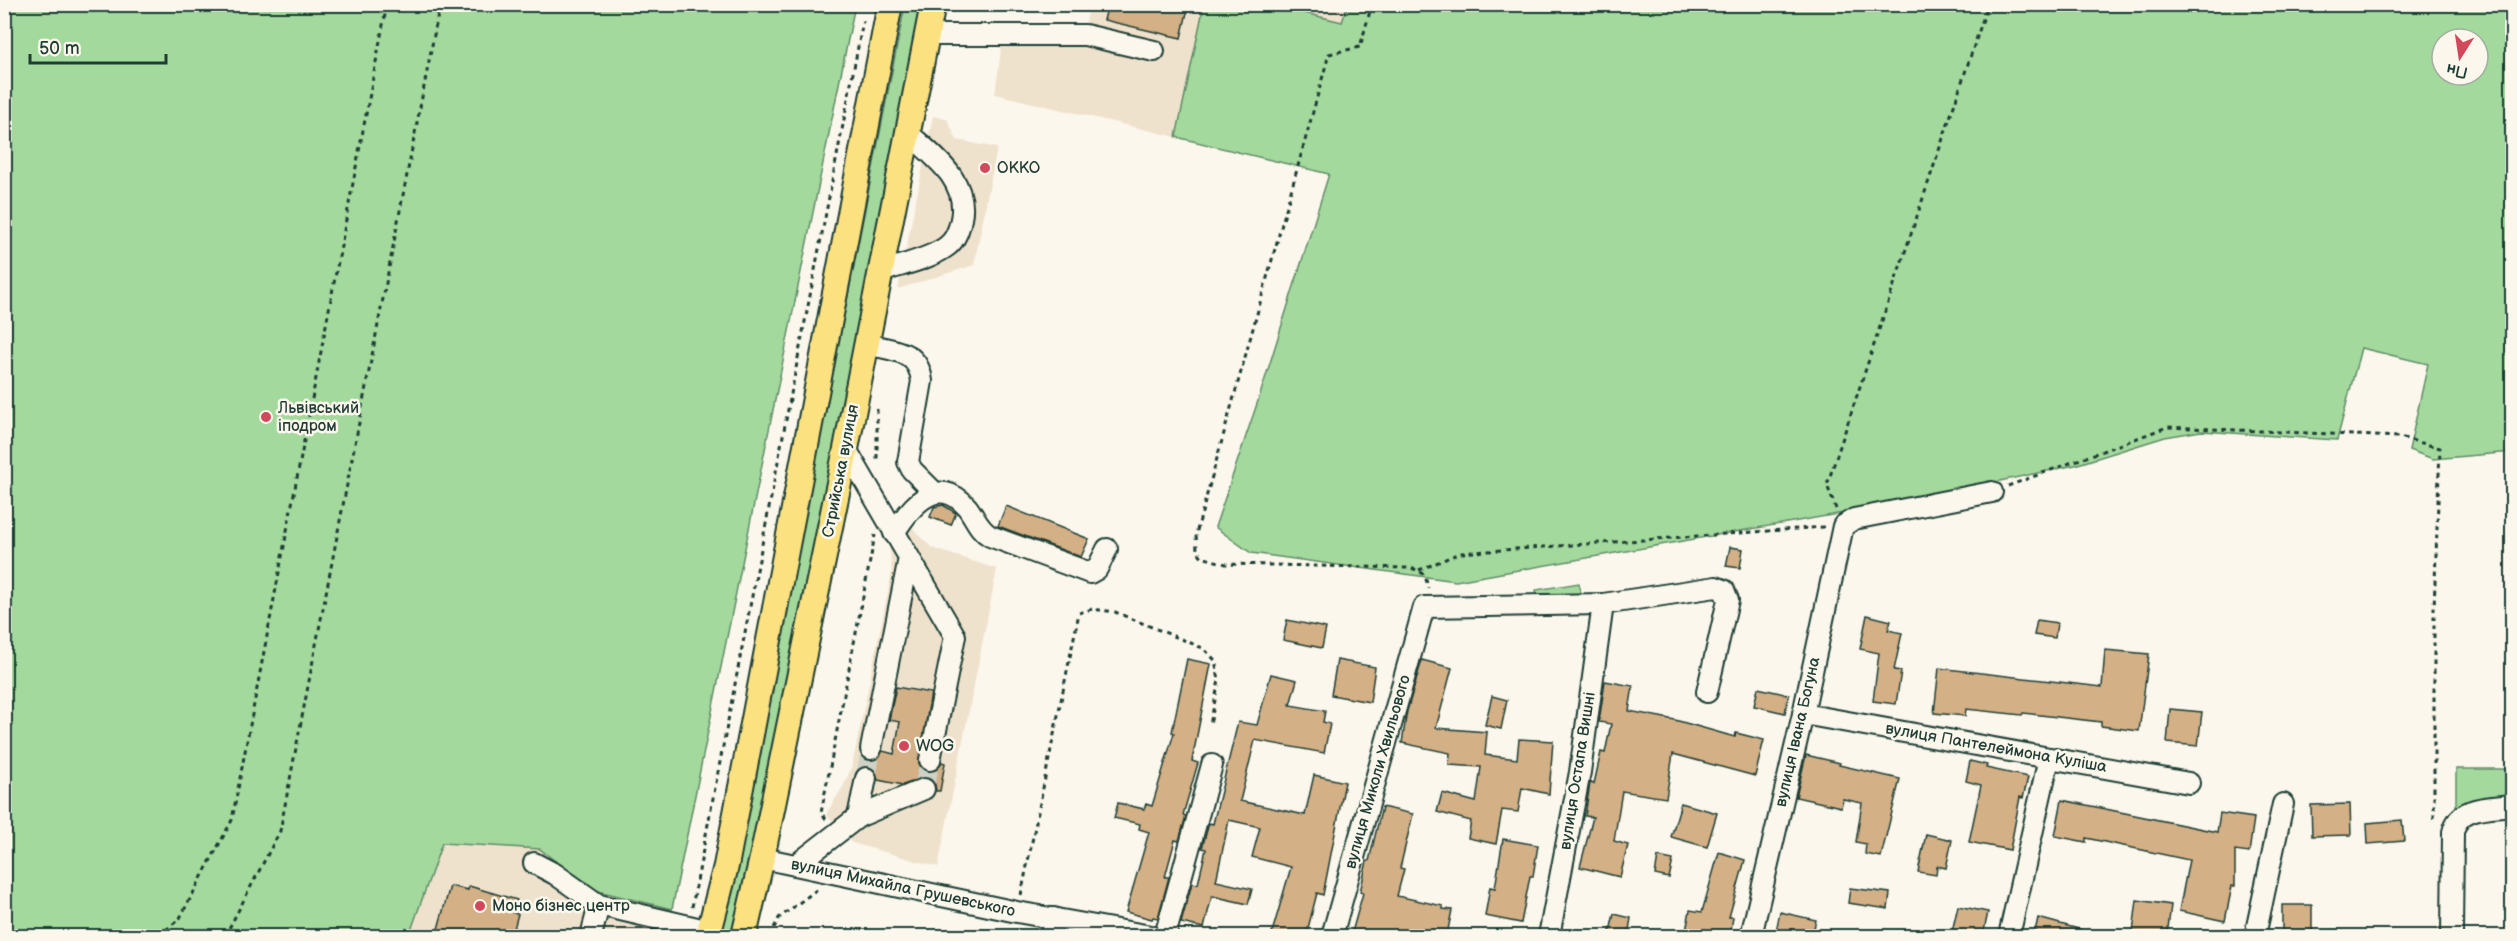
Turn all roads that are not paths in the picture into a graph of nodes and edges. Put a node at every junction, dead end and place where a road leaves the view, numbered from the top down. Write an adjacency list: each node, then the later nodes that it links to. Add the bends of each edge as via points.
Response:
1 (890, 4): 32 (main road, via 726,866)
2 (933, 4): 3 (main road, Стрийська вулиця)
3 (927, 35): 4 (street, via 1085,35); 5 (main road, Стрийська вулиця)
4 (1154, 51)
5 (908, 133): 6 (main road, Стрийська вулиця); 6 (street, via 948,170 957,185 960,227 949,245)
6 (881, 272): 7 (main road, Стрийська вулиця)
7 (867, 344): 8 (main road, Стрийська вулиця); 9 (street, via 907,354 921,370 908,462)
8 (846, 449): 11 (street); 27 (main road, Стрийська вулиця)
9 (934, 492): 11 (street, via 909,510); 12 (street, via 959,499 990,536 1090,573 1097,569)
10 (1992, 492): 16 (street, вулиця Івана Богуна, via 1854,519 1843,526)
11 (894, 532): 13 (street)
12 (1107, 549)
13 (909, 558): 17 (street); 19 (street, via 955,636)
14 (1603, 604): 15 (street, via 1716,587 1724,590 1728,600); 37 (street, вулиця Миколи Хвильового, via 1424,607); 38 (street, вулиця Остапа Вишні, via 1580,772)
15 (1707, 692)
16 (1803, 714): 18 (street, вулиця Пантелеймона Куліша); 39 (street, вулиця Івана Богуна)
17 (871, 749)
18 (2049, 758): 22 (street, вулиця Пантелеймона Куліша); 40 (street)
19 (930, 760)
20 (1212, 765): 36 (street)
21 (866, 778): 26 (street)
22 (2189, 783)
23 (924, 789): 26 (street)
24 (2283, 804): 41 (street)
25 (2512, 805): 42 (street, via 2471,810 2455,822)
26 (858, 817): 29 (street)
27 (762, 858): 29 (street, вулиця Михайла Грушевського); 34 (main road, Стрийська вулиця)
28 (534, 863): 30 (street)
29 (796, 865): 31 (street, вулиця Михайла Грушевського, via 1017,912)
30 (599, 905): 32 (street); 33 (street)
31 (1052, 927): 35 (street, вулиця Михайла Грушевського)
32 (702, 931)
33 (591, 936)
34 (744, 936)
35 (1151, 936)
36 (1166, 936)
37 (1332, 936)
38 (1549, 936)
39 (1751, 936)
40 (2009, 936)
41 (2255, 936)
42 (2452, 936)

